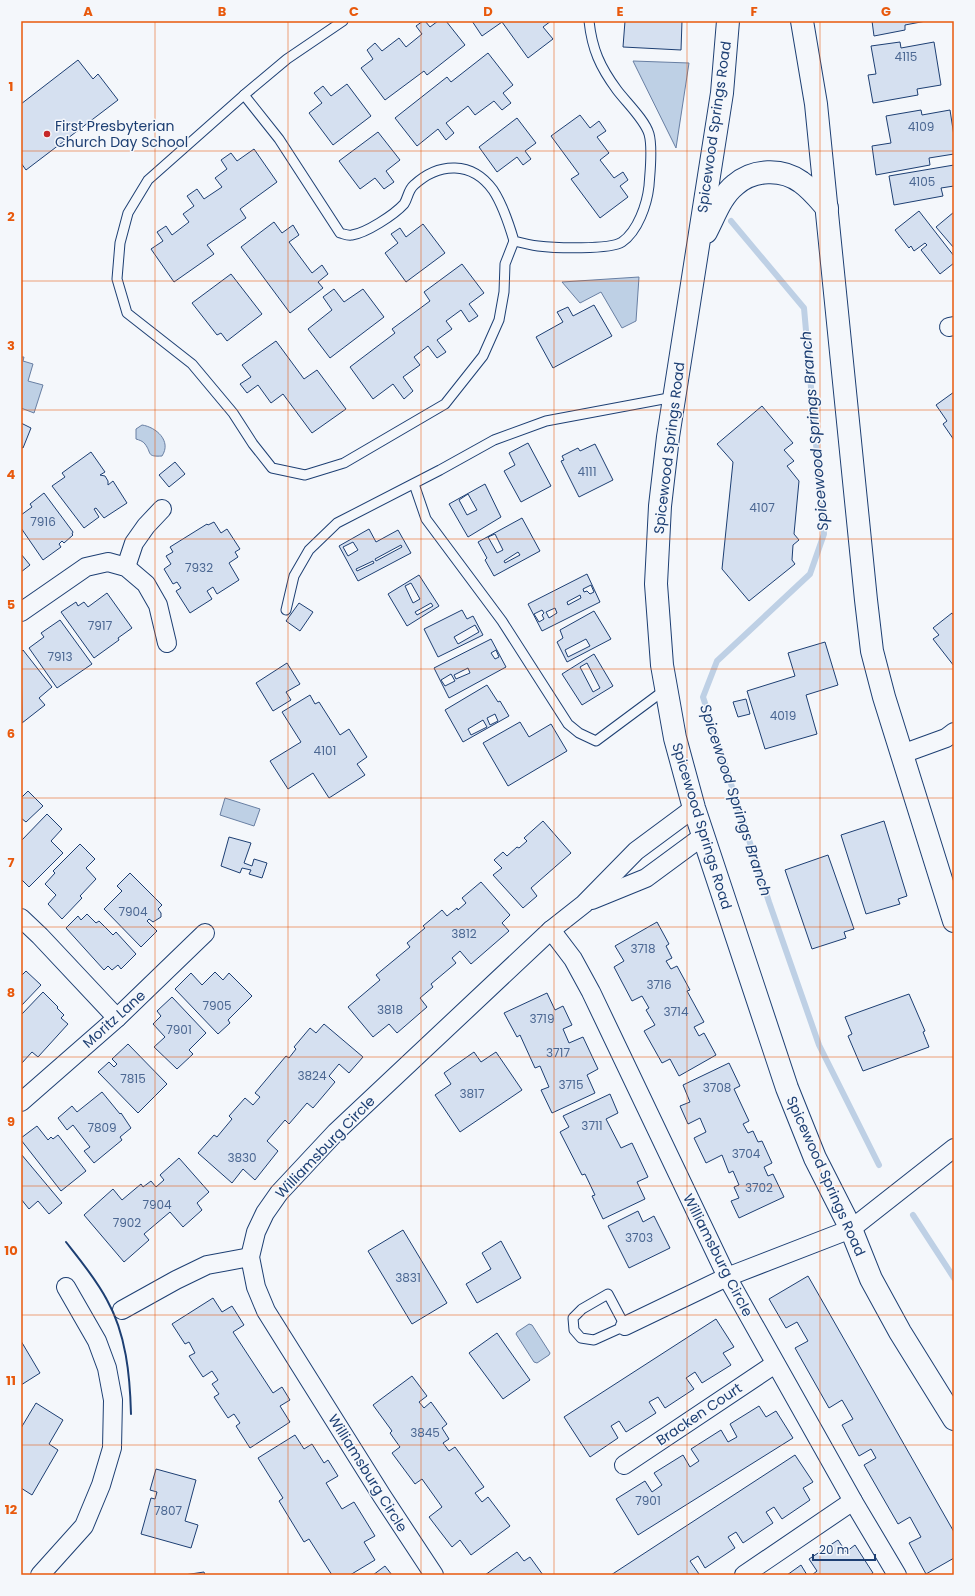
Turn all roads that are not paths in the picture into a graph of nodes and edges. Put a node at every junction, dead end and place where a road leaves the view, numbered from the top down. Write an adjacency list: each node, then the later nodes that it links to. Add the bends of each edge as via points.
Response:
1 (343, 21): 5 (lane, via 288,59)
2 (589, 21): 7 (lane, via 596,57 649,134 651,165 642,213 629,236 609,247 539,246)
3 (728, 21): 8 (main road, Spicewood Springs Road, via 722,93)
4 (802, 21): 6 (main road, via 816,104)
5 (244, 95): 7 (lane, via 280,139 340,233 350,236 374,226 404,203 412,186 421,179 439,169 456,168 476,174 493,190 506,216); 7 (lane, via 148,180 128,213 120,243 117,279 127,313 192,364 233,414 272,468 305,475 344,463 445,404 483,356 499,320 505,264)
6 (827, 208): 8 (main road, via 800,181 773,172 758,173 734,185 723,199); 18 (main road, via 872,651)
7 (514, 241)
8 (698, 247): 9 (main road, Spicewood Springs Road)
9 (674, 397): 10 (lane, via 546,421 494,440); 16 (main road, Spicewood Springs Road, via 660,506 656,584)
10 (414, 484): 13 (lane, via 337,523 309,550 294,576); 16 (lane, via 426,519 502,621 568,724 579,733 596,741)
11 (162, 508): 12 (street, via 134,543)
12 (126, 566): 14 (street, via 108,562 86,567); 15 (street, via 146,584 158,605)
13 (286, 610)
14 (21, 612)
15 (167, 643)
16 (666, 688): 19 (main road, Spicewood Springs Road, via 675,738)
17 (954, 732): 18 (street, via 946,738)
18 (902, 754): 23 (main road)
19 (694, 808): 20 (main road, Spicewood Springs Road); 21 (street, Williamsburg Circle, via 636,852)
20 (703, 836): 21 (street, Williamsburg Circle, via 646,878); 29 (main road, Spicewood Springs Road, via 787,1088 815,1158)
21 (584, 904): 24 (street, Williamsburg Circle)
22 (21, 918): 26 (street)
23 (954, 921)
24 (551, 930): 30 (street, Williamsburg Circle, via 336,1132 279,1193 256,1232); 31 (street, Williamsburg Circle, via 573,960 591,992)
25 (205, 933): 26 (street, Moritz Lane)
26 (117, 1018): 27 (street, Moritz Lane)
27 (21, 1102)
28 (954, 1148): 29 (street)
29 (851, 1229): 31 (street); 36 (main road, Spicewood Springs Road, via 871,1279 900,1332)
30 (250, 1256): 33 (street, via 207,1265); 40 (street, Williamsburg Circle, via 256,1286 266,1311)
31 (727, 1277): 34 (street); 35 (street, Williamsburg Circle)
32 (66, 1287): 39 (street, via 97,1341 107,1368 113,1400 112,1448 101,1485 84,1526)
33 (122, 1310)
34 (625, 1326): 34 (lane, via 608,1294 582,1309 573,1318 574,1330 581,1338 594,1340)
35 (775, 1364): 37 (street, Bracken Court); 38 (street, Williamsburg Circle)
36 (954, 1419)
37 (624, 1465)
38 (853, 1501): 41 (street); 42 (street, Williamsburg Circle)
39 (40, 1575)
40 (434, 1575)
41 (744, 1575)
42 (897, 1575)

